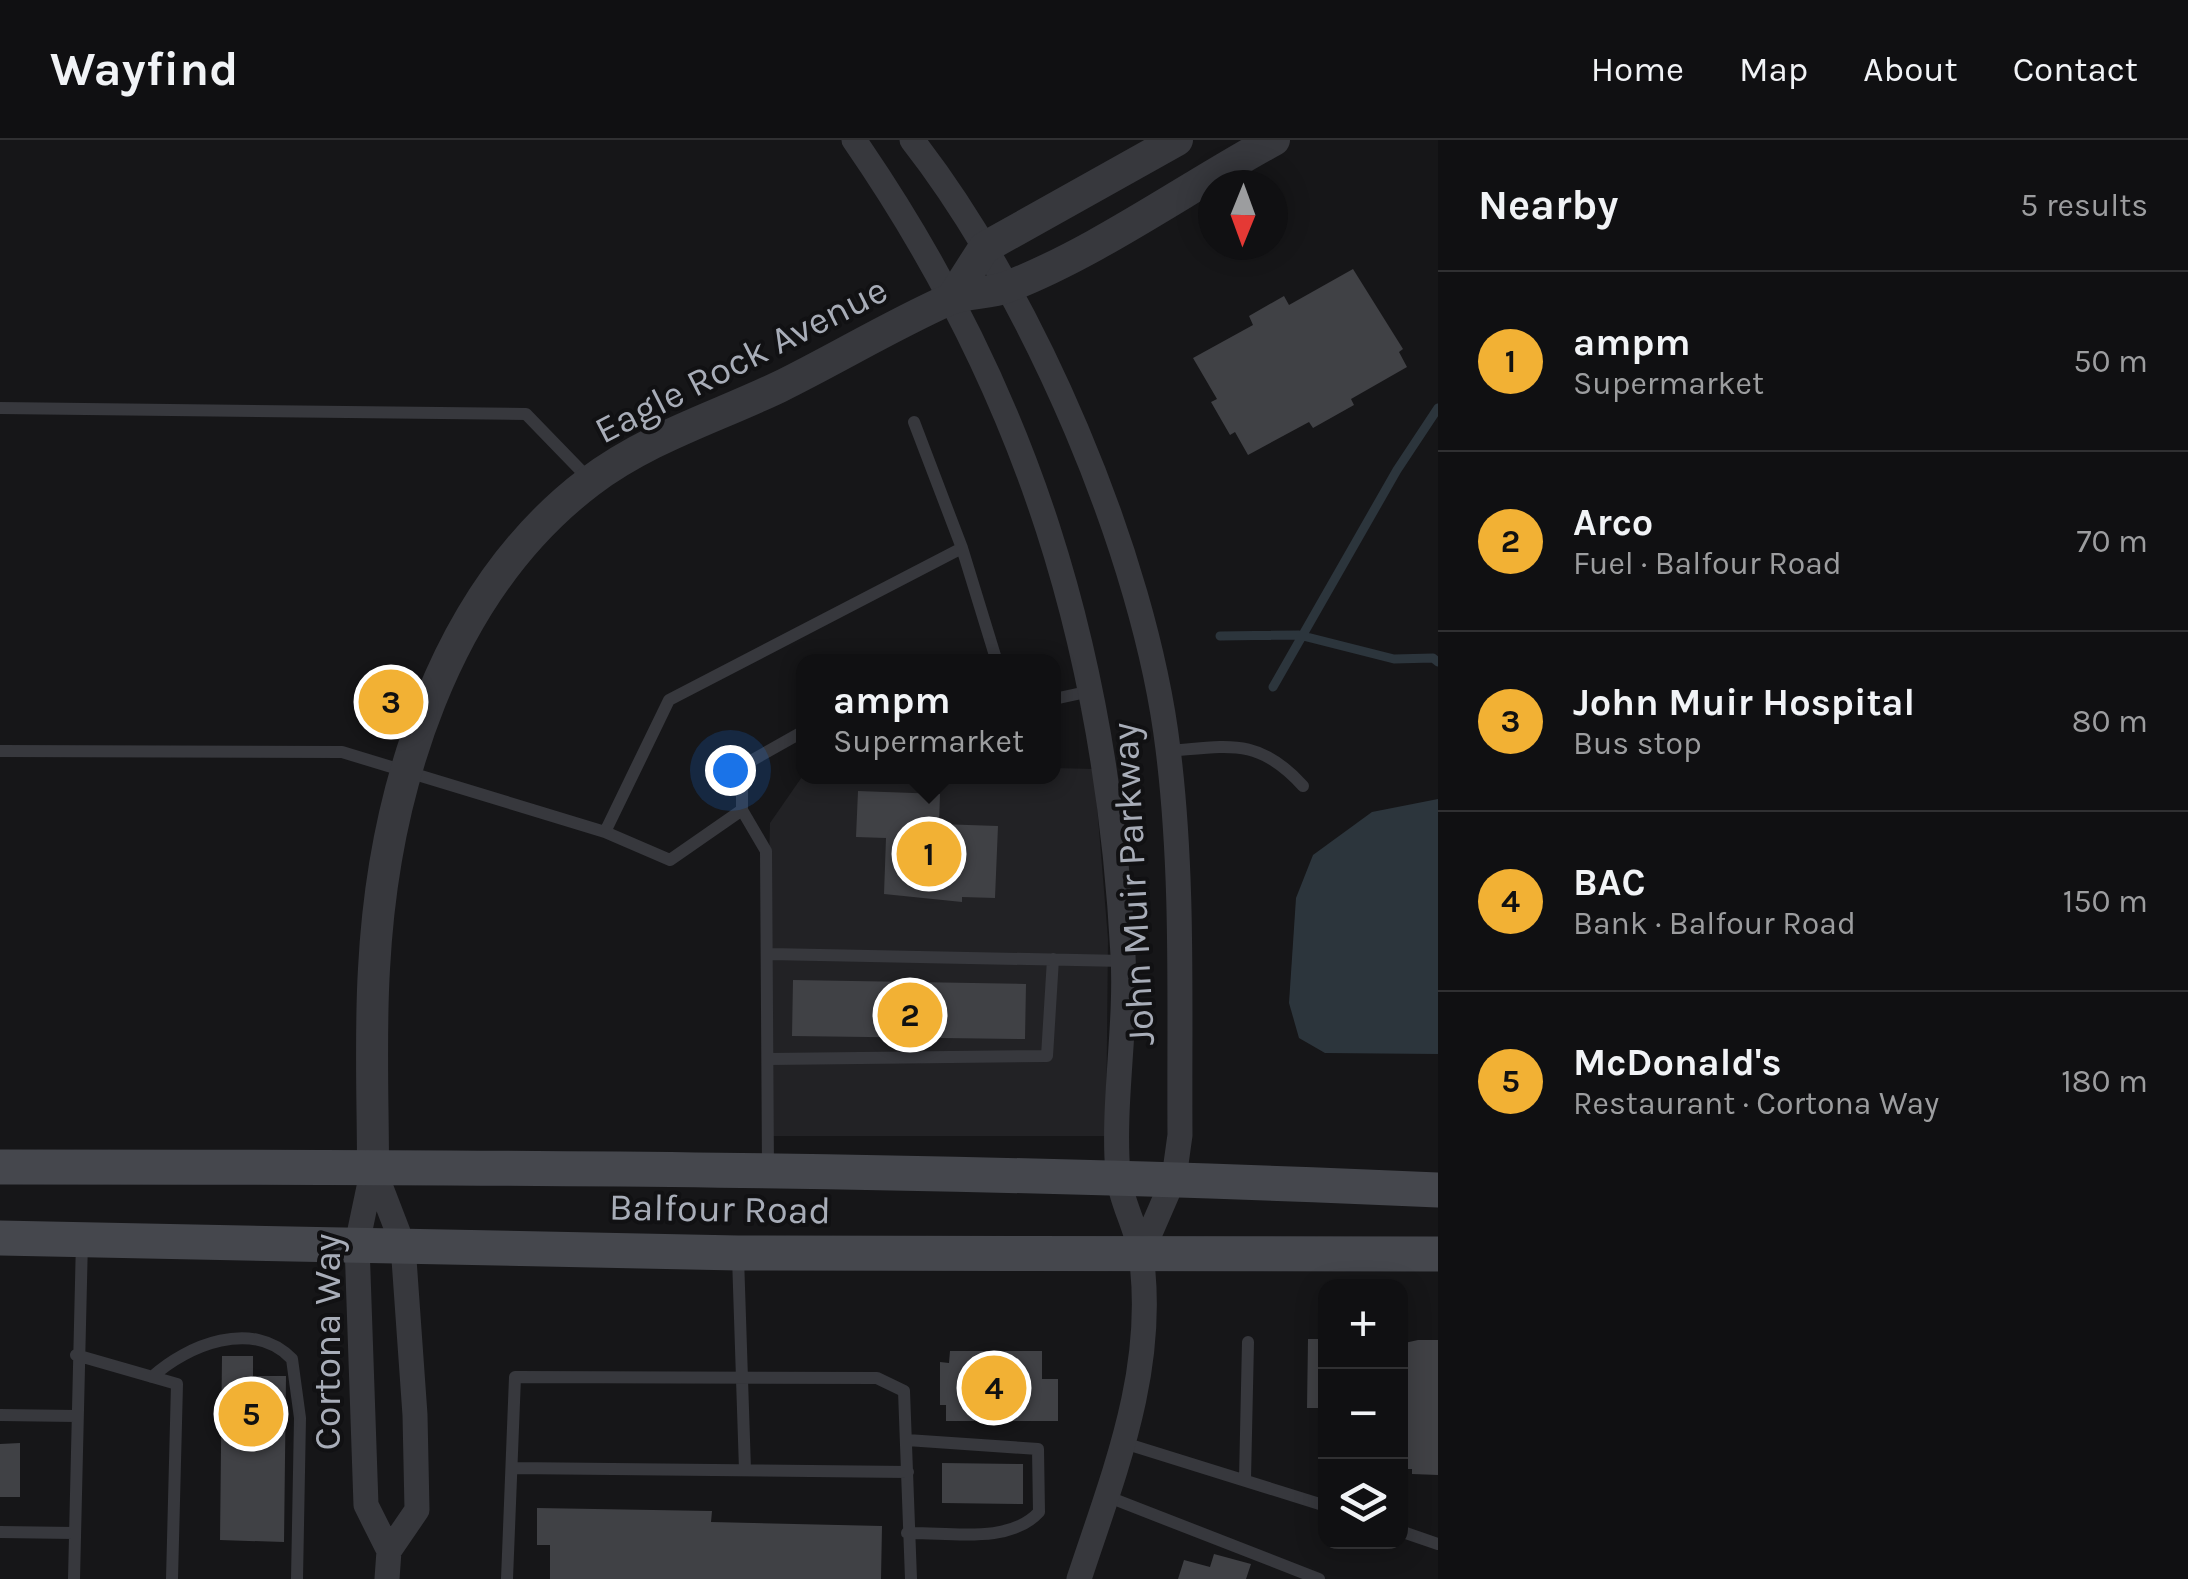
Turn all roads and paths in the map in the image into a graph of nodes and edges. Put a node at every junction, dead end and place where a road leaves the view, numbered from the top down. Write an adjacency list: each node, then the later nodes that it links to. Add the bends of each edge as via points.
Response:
1 (854, 140): 7 (street, John Muir Parkway)
2 (912, 140): 5 (street, John Muir Parkway)
3 (1177, 140): 5 (street)
4 (1274, 140): 6 (street, Eagle Rock Avenue)
5 (984, 248): 6 (street, John Muir Parkway); 7 (street)
6 (1006, 287): 7 (street, Eagle Rock Avenue); 17 (street, John Muir Parkway, via 1079,440 1120,547 1159,688)
7 (952, 298): 10 (street, Eagle Rock Avenue, via 662,437); 13 (street, John Muir Parkway, via 1024,455 1074,605)
8 (0, 408): 10 (lane, via 526,414)
9 (914, 422): 11 (lane)
10 (590, 481): 18 (street, Eagle Rock Avenue, via 528,539 469,618)
11 (962, 548): 12 (lane); 21 (lane, via 670,700)
12 (995, 654)
13 (1094, 690): 14 (lane); 24 (street, John Muir Parkway)
14 (1061, 697)
15 (796, 736): 20 (lane, via 742,766)
16 (0, 750): 18 (lane, via 342,752)
17 (1168, 750): 19 (lane, via 1256,749 1280,761); 30 (street, John Muir Parkway, via 1178,943 1180,1136)
18 (409, 770): 21 (lane); 26 (street, Eagle Rock Avenue, via 389,852 374,970)
19 (1303, 786)
20 (742, 810): 21 (lane, via 670,860); 22 (lane, via 766,851)
21 (605, 832)
22 (770, 954): 23 (lane); 25 (lane)
23 (1052, 960): 24 (lane); 25 (lane, via 1047,1056)
24 (1124, 961): 29 (street, John Muir Parkway)
25 (770, 1059): 28 (lane)
26 (374, 1166): 27 (main road, Balfour Road); 28 (main road, Balfour Road); 34 (street, Cortona Way); 35 (street, Cortona Way)
27 (0, 1167)
28 (768, 1174): 29 (main road, Balfour Road)
29 (1118, 1177): 30 (main road, Balfour Road); 37 (street, John Muir Parkway)
30 (1174, 1178): 31 (main road, Balfour Road); 37 (street, John Muir Parkway)
31 (1438, 1190)
32 (82, 1237): 33 (main road, Balfour Road); 34 (main road, Balfour Road); 40 (lane)
33 (0, 1238)
34 (357, 1244): 35 (main road, Balfour Road); 58 (street, Cortona Way, via 366,1505)
35 (403, 1245): 36 (main road, Balfour Road); 58 (street, Cortona Way, via 416,1510)
36 (738, 1253): 37 (main road, Balfour Road); 42 (lane)
37 (1141, 1254): 38 (main road, Balfour Road); 46 (street, John Muir Parkway, via 1142,1379)
38 (1438, 1254)
39 (1248, 1342): 50 (lane)
40 (76, 1356): 41 (lane); 44 (lane)
41 (152, 1377): 60 (lane, via 177,1384); 61 (lane, via 172,1358 210,1342 272,1343 292,1359 300,1418)
42 (740, 1380): 45 (lane, via 878,1378 904,1391); 47 (lane, via 515,1378); 48 (lane)
43 (0, 1415): 44 (lane)
44 (76, 1416): 55 (lane)
45 (907, 1440): 49 (lane); 54 (lane, via 1038,1449 1039,1512 1026,1526 1006,1532)
46 (1124, 1444): 50 (lane); 51 (street, John Muir Parkway)
47 (512, 1468): 48 (lane); 63 (lane)
48 (744, 1470): 49 (lane)
49 (908, 1472): 54 (lane)
50 (1245, 1479): 52 (lane)
51 (1106, 1496): 65 (street, John Muir Parkway); 66 (lane)
52 (1318, 1503)
53 (0, 1532): 55 (lane)
54 (907, 1532): 64 (lane)
55 (74, 1533): 59 (lane)
56 (1408, 1534): 57 (lane)
57 (1438, 1544)
58 (389, 1551): 62 (street, Cortona Way)
59 (74, 1579)
60 (172, 1579)
61 (297, 1579)
62 (386, 1579)
63 (507, 1579)
64 (911, 1579)
65 (1079, 1579)
66 (1319, 1579)

